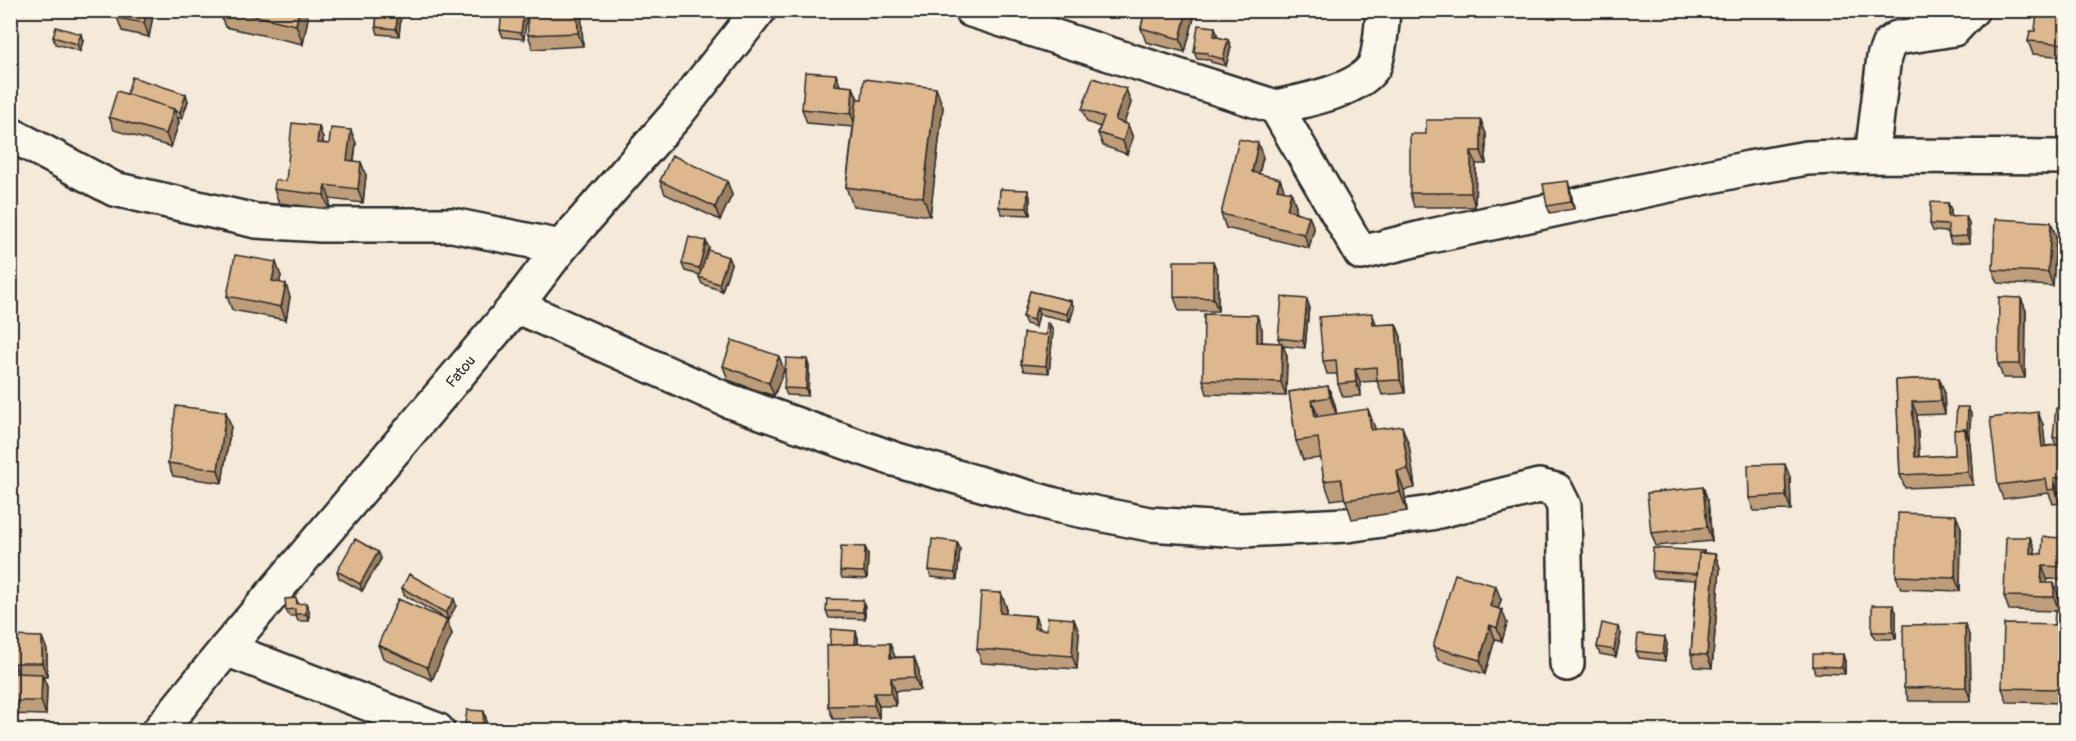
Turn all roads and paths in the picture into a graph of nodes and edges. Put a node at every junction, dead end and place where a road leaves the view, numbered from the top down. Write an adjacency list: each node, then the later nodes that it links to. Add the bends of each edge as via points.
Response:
1 (759, 10): 9 (street, Fatou, via 676,115)
2 (971, 10): 5 (street)
3 (1383, 10): 5 (street, via 1374,66 1360,80 1329,94)
4 (1972, 10): 7 (street, via 1954,29 1897,38 1888,44)
5 (1276, 107): 7 (street, via 1361,253 1749,168 1807,158)
6 (10, 134): 9 (street, via 114,189 256,222 452,225)
7 (1872, 156): 8 (street)
8 (2066, 156)
9 (561, 247): 10 (street, Fatou)
10 (516, 306): 11 (street, Fatou); 12 (street, via 727,400 894,459 1055,505 1149,524 1241,530 1347,525 1431,513 1539,486 1556,490 1564,506)
11 (226, 649): 13 (street, Fatou); 14 (street)
12 (1568, 664)
13 (160, 730)
14 (437, 730)

